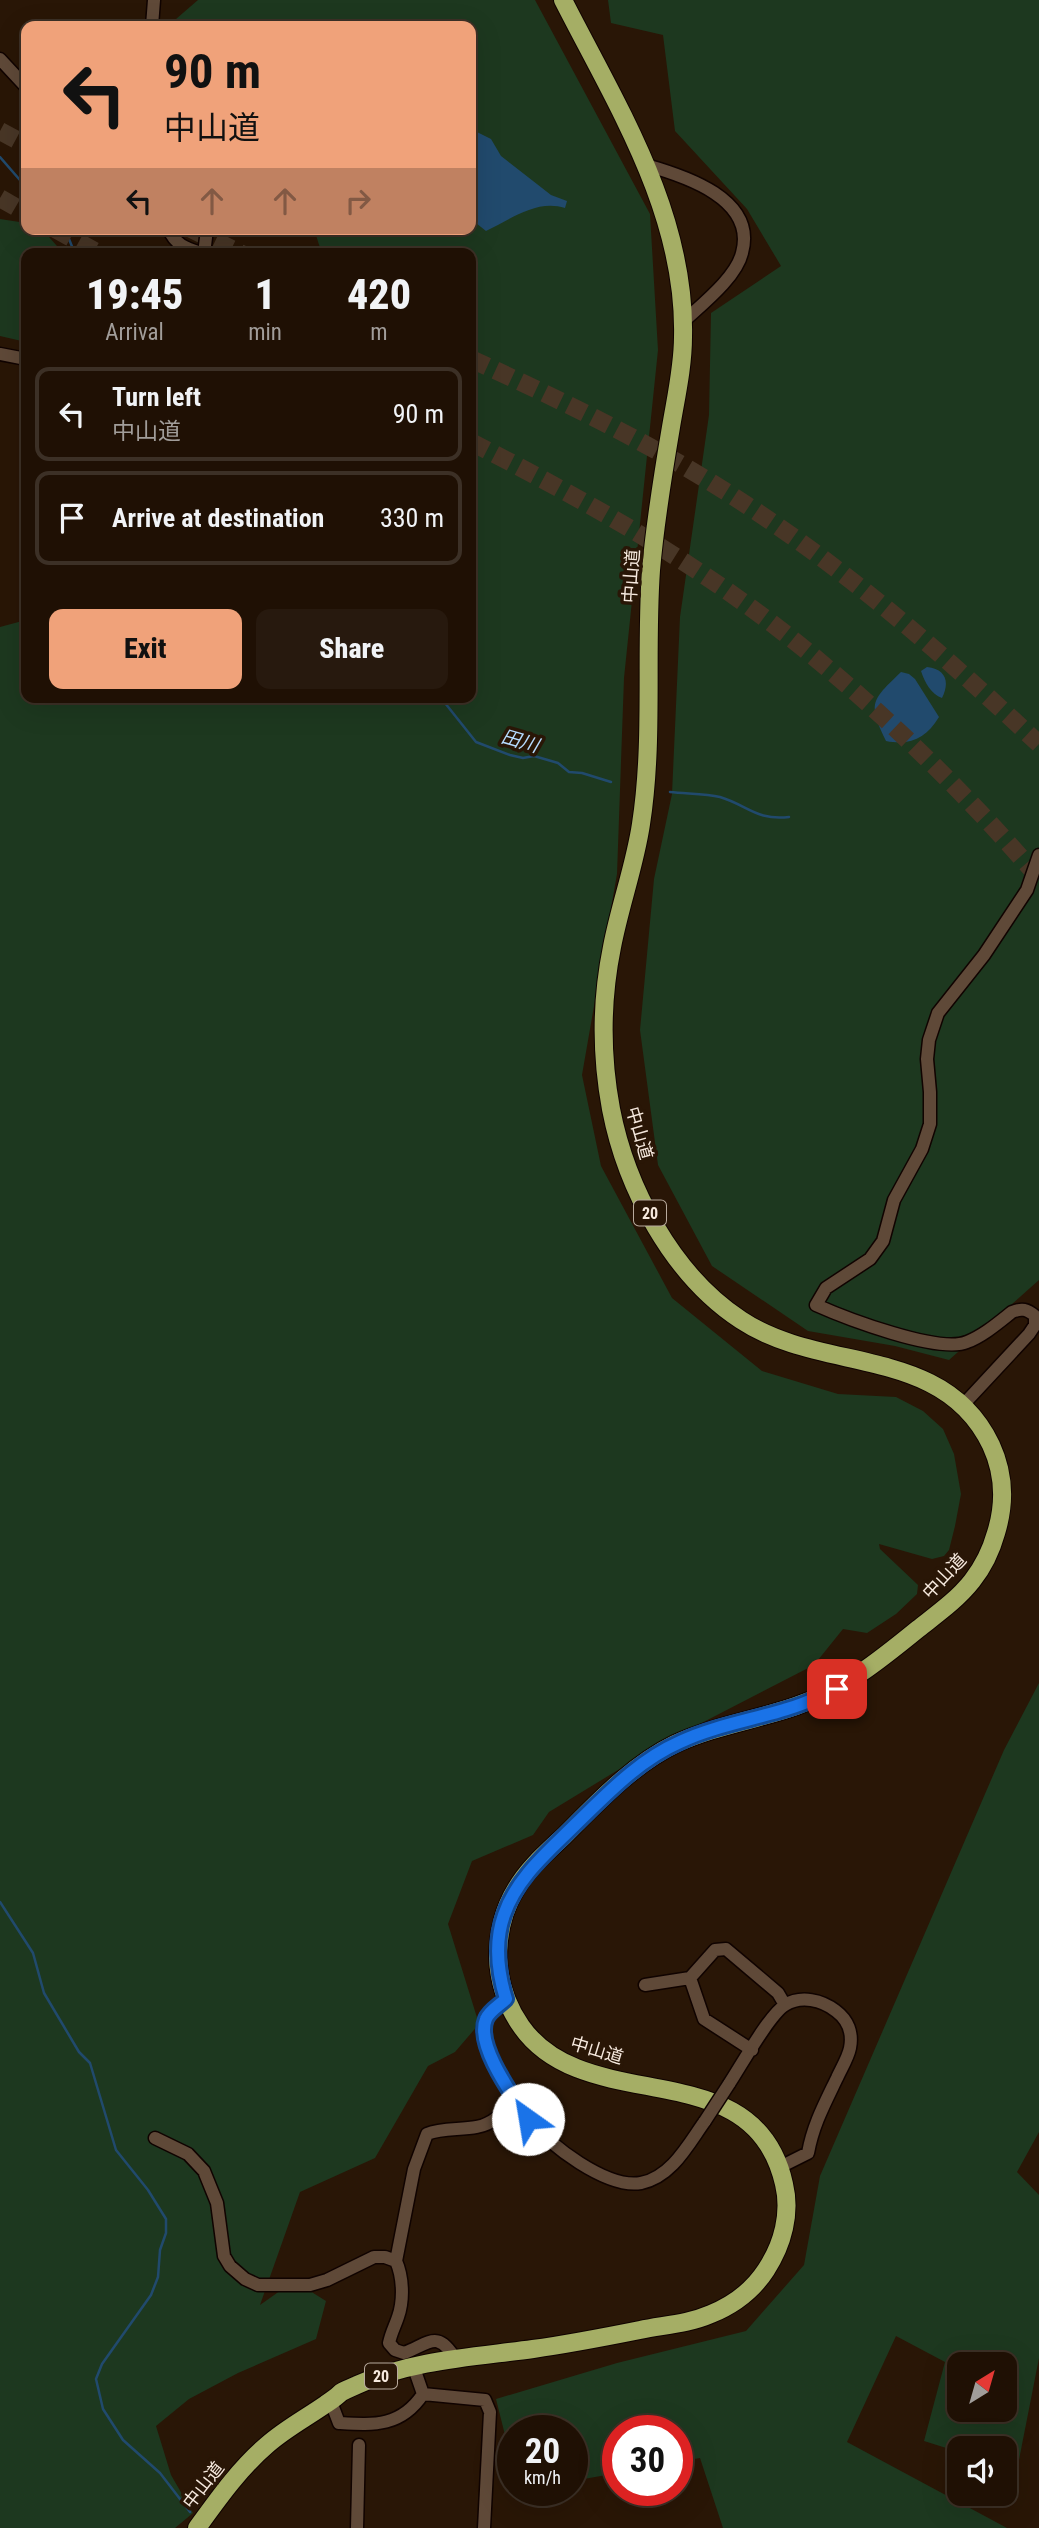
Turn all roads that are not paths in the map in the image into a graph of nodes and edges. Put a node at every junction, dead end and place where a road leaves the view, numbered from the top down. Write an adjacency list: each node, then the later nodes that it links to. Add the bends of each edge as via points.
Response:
1 (154, 0): 3 (street)
2 (564, 0): 6 (highway, 中山道 / 20)
3 (152, 21)
4 (0, 59): 5 (street)
5 (21, 82)
6 (646, 165): 9 (highway, 中山道 / 20, via 670,231); 9 (street, via 699,183 727,204 740,223 742,254 733,271)
7 (171, 235): 8 (street)
8 (185, 248)
9 (683, 322): 13 (highway, 中山道 / 20, via 651,567 644,799 612,943 604,1008 605,1068 615,1127 632,1177 664,1238 701,1286 729,1312 790,1343 913,1374)
10 (0, 354): 11 (street)
11 (21, 358)
12 (1039, 855): 13 (street, via 1027,890 938,1013 927,1059 930,1124 922,1149 894,1199 883,1241 870,1259 826,1288 816,1304 851,1321 948,1345 965,1343 1012,1312 1029,1311 1035,1316 1035,1325 1029,1334)
13 (964, 1405): 16 (highway, 中山道 / 20, via 987,1436 998,1462 1002,1502 991,1548 975,1577 949,1605 837,1689 804,1704 681,1741 656,1754 612,1789 533,1866 509,1901 498,1945)
14 (690, 1978): 15 (street); 17 (street, via 715,1950 726,1949 778,1993); 18 (street, via 704,2019)
15 (645, 1985)
16 (506, 1999): 19 (street, via 487,2016 483,2033); 21 (highway, 中山道 / 20, via 532,2040 560,2061 722,2104 759,2132)
17 (785, 2005): 18 (street); 21 (street, via 819,2001 845,2019 851,2033 850,2050 813,2128 808,2153)
18 (752, 2049): 19 (street, bridge, via 676,2162 642,2183 622,2183 596,2172 550,2141)
19 (514, 2098): 22 (street, via 494,2121 427,2134 414,2169)
20 (155, 2138): 22 (street, via 188,2154 204,2171 217,2203 224,2256 245,2279 258,2285 310,2285 374,2257)
21 (780, 2167): 23 (highway, 中山道 / 20, via 787,2202 778,2249 758,2281 724,2308 681,2323)
22 (396, 2261): 23 (street, via 402,2302 390,2343 404,2353 440,2341)
23 (456, 2360): 24 (highway, 中山道 / 20)
24 (414, 2368): 25 (street); 26 (highway, 中山道 / 20, via 344,2390)
25 (423, 2394): 26 (street, via 399,2418 384,2423 339,2423); 30 (street, via 485,2400 490,2412)
26 (331, 2402): 28 (highway, 中山道 / 20, via 267,2445)
27 (359, 2445): 29 (street)
28 (197, 2528)
29 (357, 2528)
30 (484, 2528)

